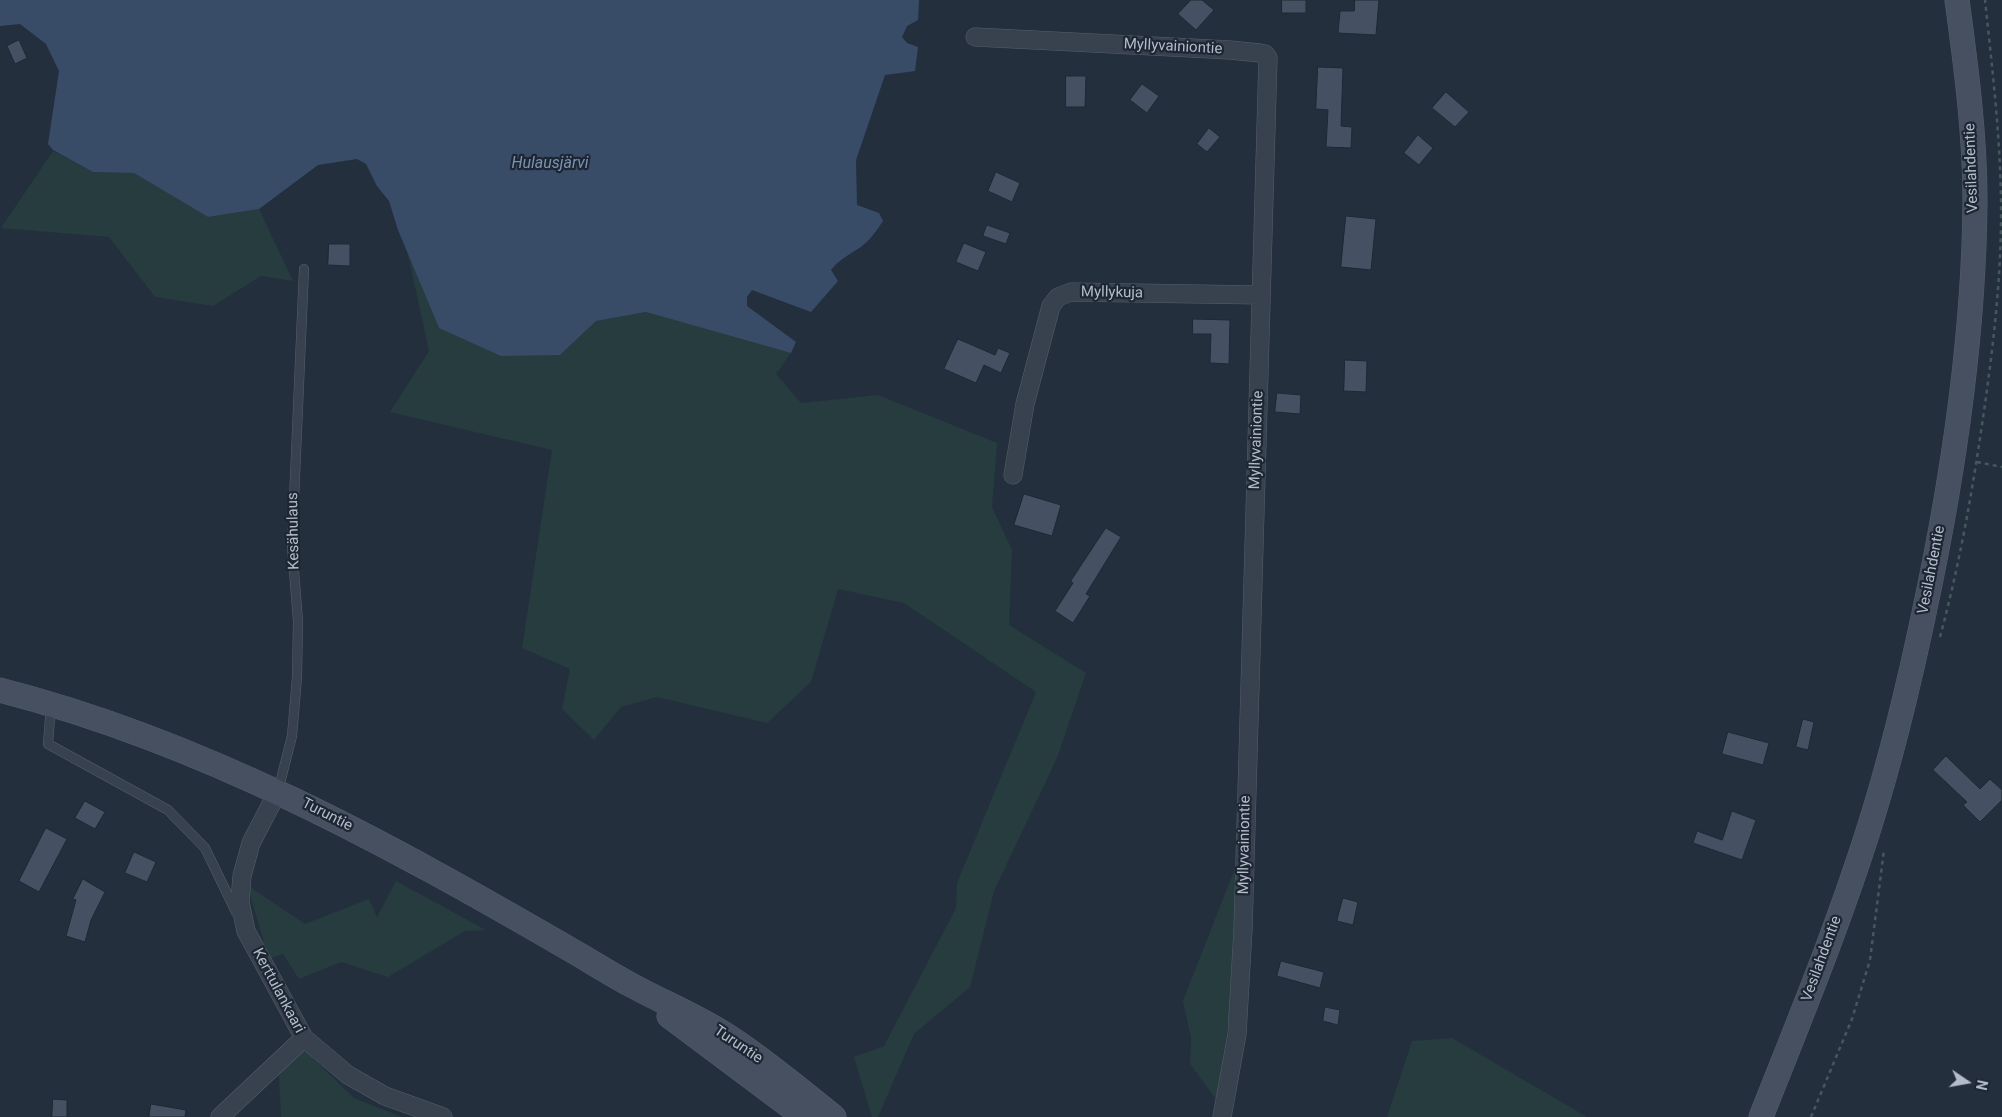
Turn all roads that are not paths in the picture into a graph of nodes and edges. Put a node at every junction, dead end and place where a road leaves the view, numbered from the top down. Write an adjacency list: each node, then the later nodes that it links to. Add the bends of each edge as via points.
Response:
1 (1957, 0): 17 (main road, Vesilahdentie, via 1968,79 1975,199 1972,298 1947,497 1907,690 1870,826)
2 (975, 37): 4 (street, Myllyvainiontie, via 1265,54 1269,65)
3 (304, 269): 8 (lane, Kesähulaus, via 292,537 298,621 297,676 292,736)
4 (1261, 295): 5 (street, Myllykuja, via 1072,292 1058,297 1051,306 1025,404); 16 (street, Myllyvainiontie, via 1243,930 1236,1034)
5 (1013, 475)
6 (0, 690): 7 (main road, Turuntie)
7 (52, 703): 8 (main road, Turuntie, via 130,729); 9 (lane, via 48,744 168,810 205,848)
8 (278, 791): 9 (street, Kerttulankaari, via 251,843 242,876 240,902); 10 (main road, Turuntie, via 508,913)
9 (246, 931): 11 (street, Kerttulankaari)
10 (633, 986): 14 (main road, Turuntie); 15 (main road, Turuntie, via 728,1036)
11 (304, 1038): 12 (street); 13 (street, Kerttulankaari, via 348,1076 385,1096)
12 (220, 1117)
13 (444, 1117)
14 (804, 1117)
15 (834, 1117)
16 (1222, 1117)
17 (1761, 1117)

